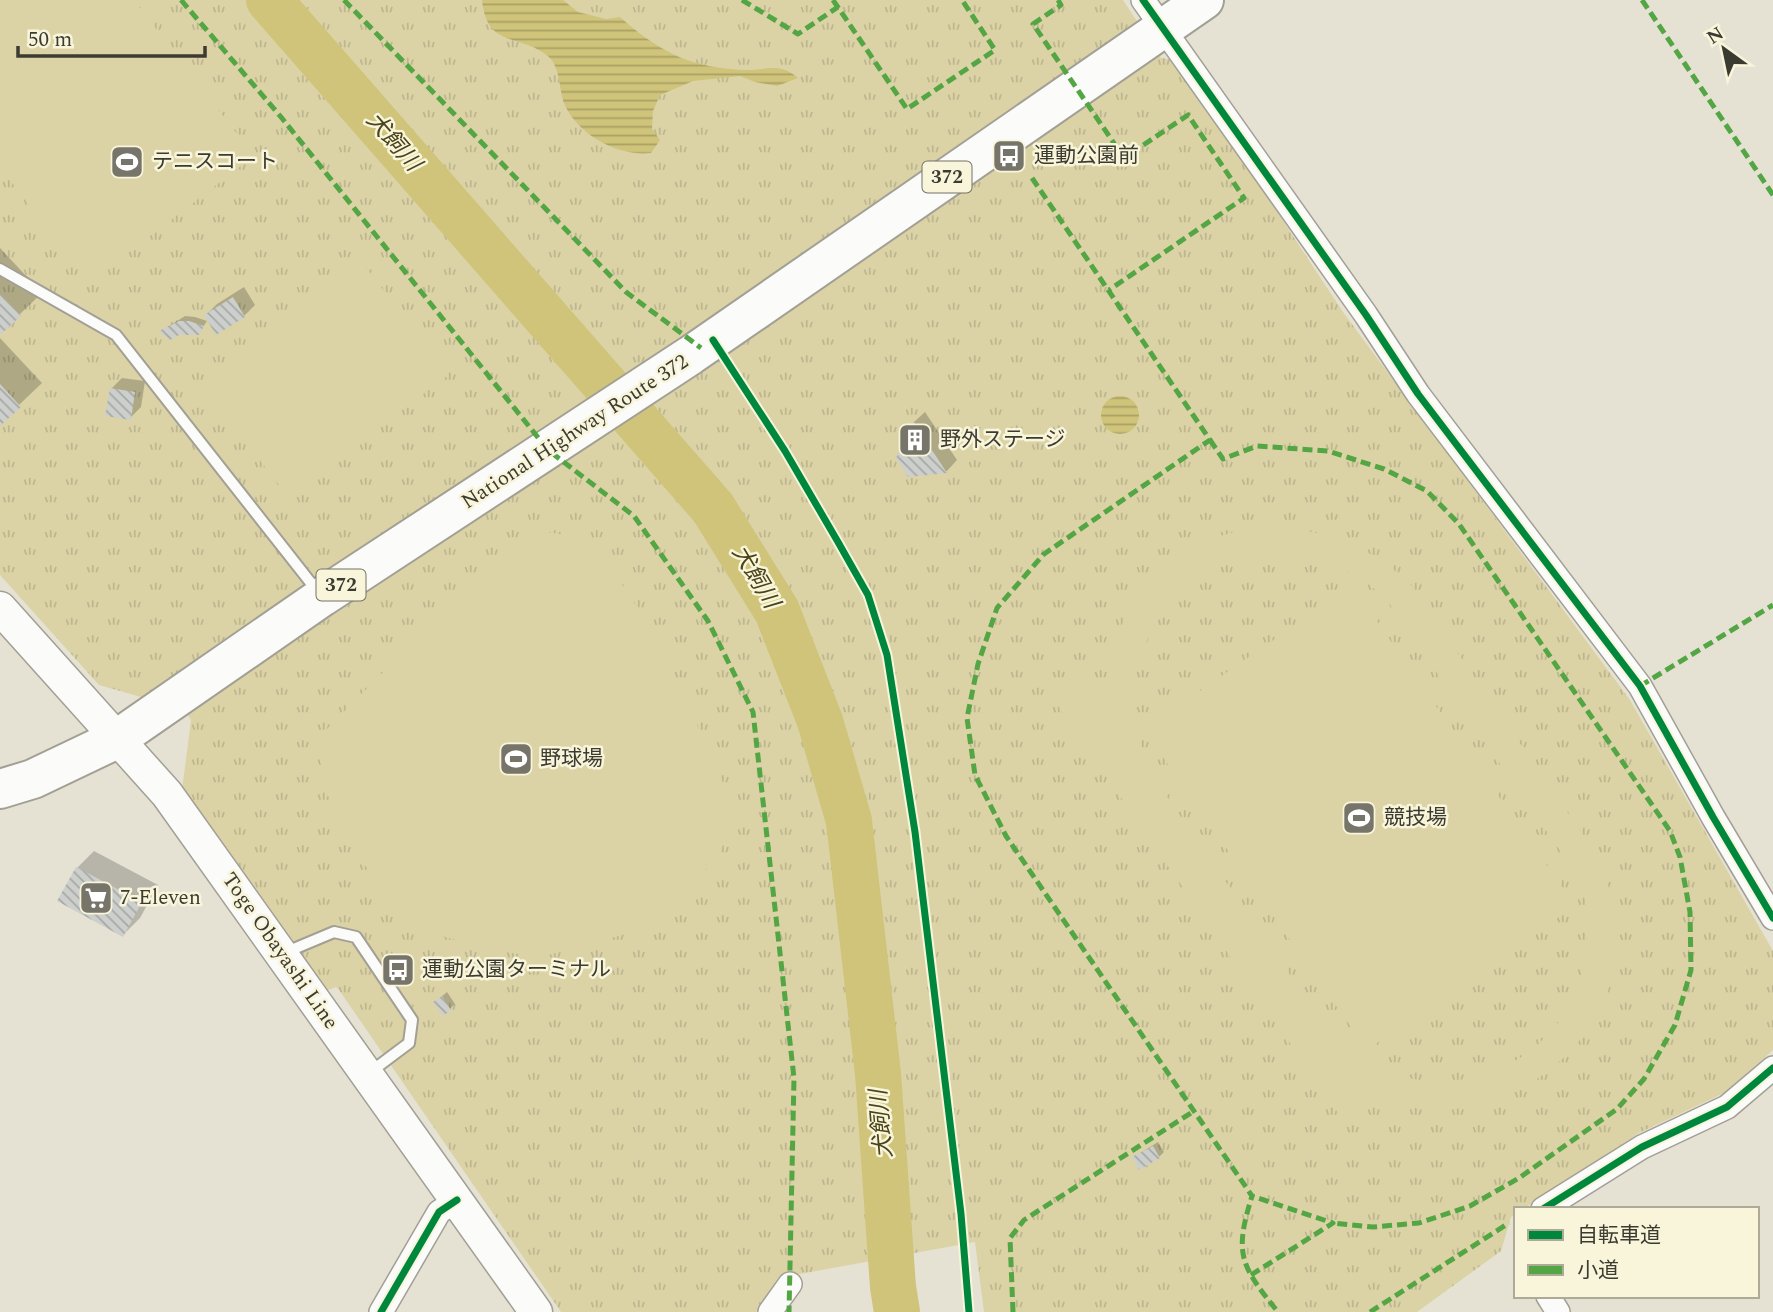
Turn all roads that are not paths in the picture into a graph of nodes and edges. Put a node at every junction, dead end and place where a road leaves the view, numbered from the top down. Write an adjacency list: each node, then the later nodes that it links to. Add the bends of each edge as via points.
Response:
1 (1204, 0): 2 (highway, National Highway Route 372 / 372)
2 (1153, 14): 4 (highway, National Highway Route 372 / 372, via 691,355); 8 (street, via 1418,394 1640,686)
3 (0, 269): 4 (lane, via 116,335)
4 (322, 597): 6 (highway, National Highway Route 372 / 372)
5 (0, 608): 6 (main road, Toge Obayashi Line)
6 (117, 739): 7 (highway, National Highway Route 372 / 372, via 33,779); 9 (main road, Toge Obayashi Line, via 167,794)
7 (0, 789)
8 (1773, 918)
9 (282, 954): 11 (main road, Toge Obayashi Line); 11 (lane, via 334,932 356,937 412,1020 409,1043)
10 (1773, 1068): 13 (street, via 1727,1107 1642,1147)
11 (368, 1074): 12 (main road, Toge Obayashi Line)
12 (457, 1200): 15 (street, via 439,1212); 16 (main road, Toge Obayashi Line)
13 (1546, 1207)
14 (790, 1284): 17 (street)
15 (381, 1312)
16 (536, 1312)
17 (770, 1312)

